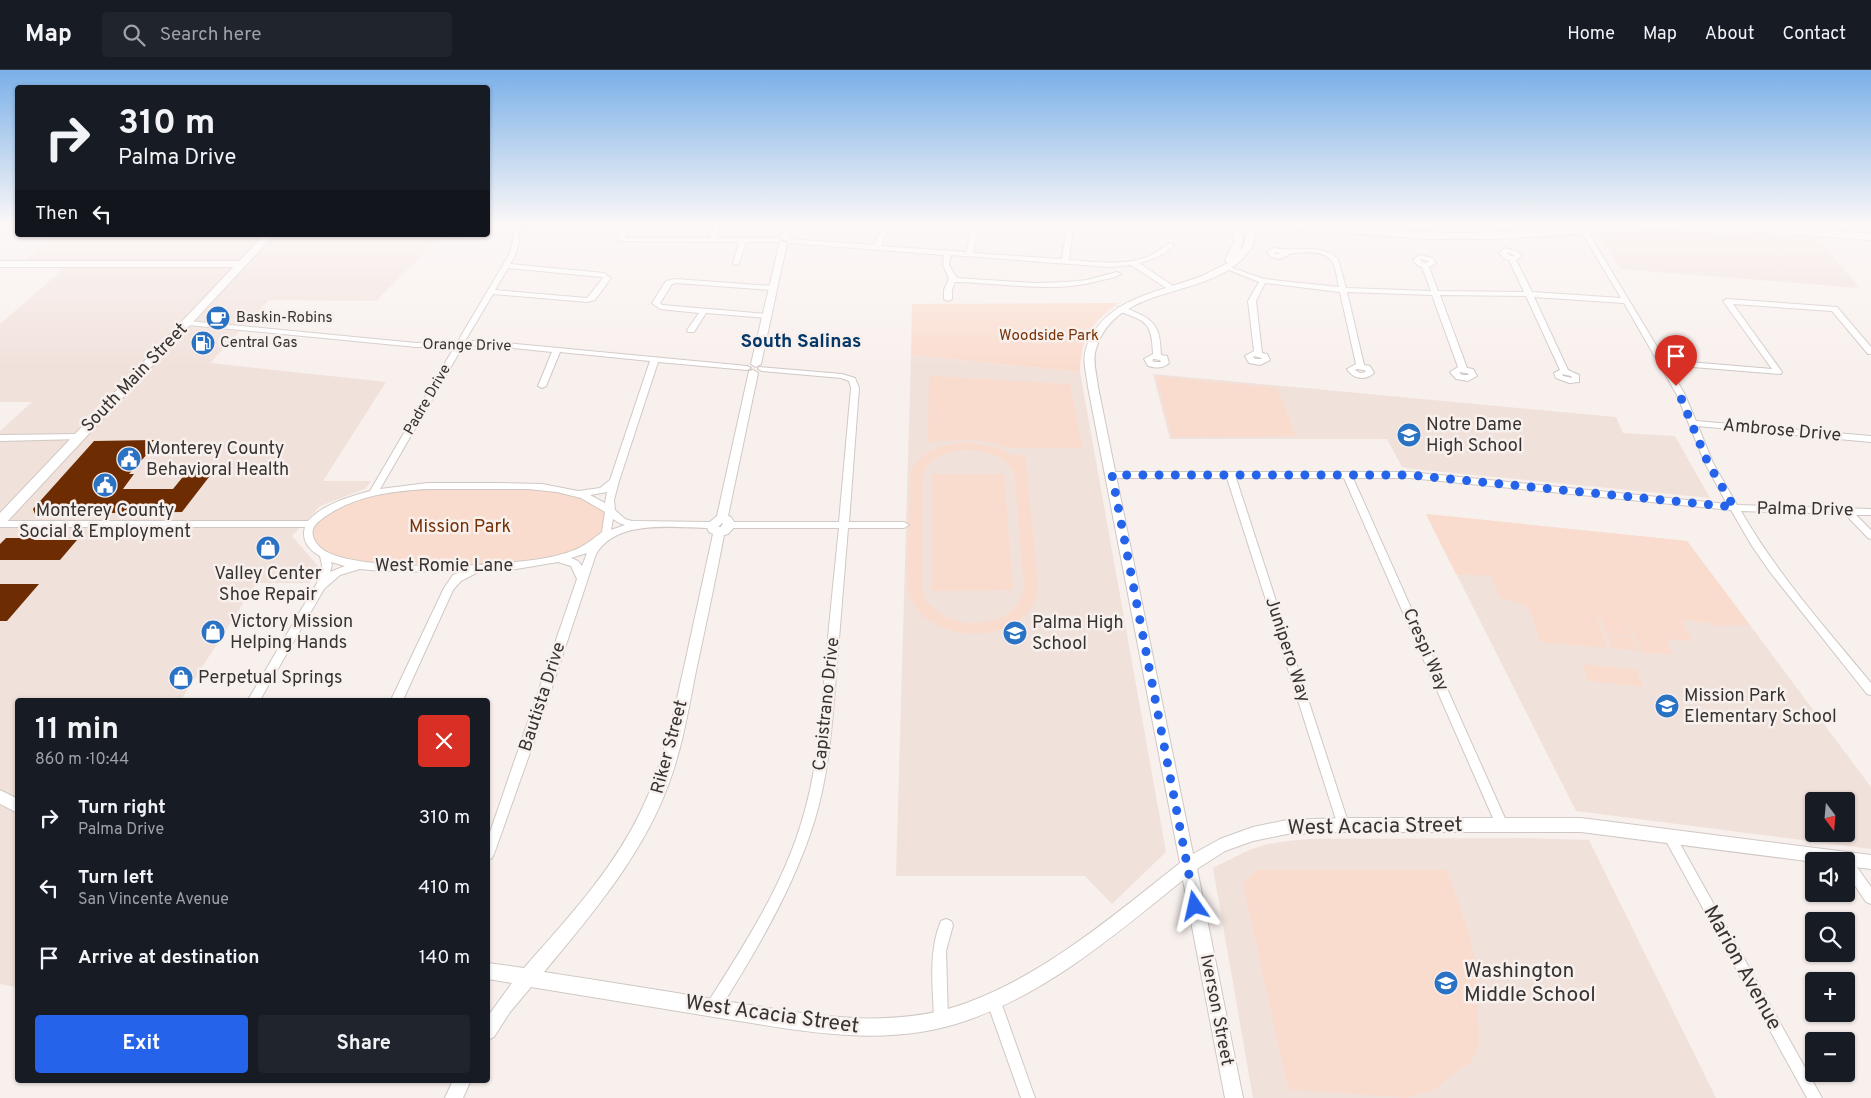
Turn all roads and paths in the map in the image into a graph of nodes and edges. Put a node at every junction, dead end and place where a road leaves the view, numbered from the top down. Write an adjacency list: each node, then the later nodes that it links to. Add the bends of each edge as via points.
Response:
1 (236, 271): 29 (main road, South Main Street)
2 (503, 271): 21 (street, Padre Drive)
3 (560, 271): 21 (street, via 604,275 607,278 588,300)
4 (776, 271): 18 (street, Riker Street)
5 (949, 271): 15 (street)
6 (1091, 271): 16 (street)
7 (1146, 271): 19 (street)
8 (1216, 271): 19 (street, Iverson Street)
9 (1238, 271): 17 (street)
10 (1339, 271): 20 (street)
11 (1427, 271): 22 (street)
12 (1518, 271): 23 (street)
13 (1608, 271): 25 (street)
14 (1117, 274): 16 (street)
15 (953, 280): 16 (street, via 1078,284); 24 (street)
16 (1095, 280)
17 (1263, 281): 20 (street); 34 (street, via 1252,301)
18 (772, 288): 27 (street, via 676,281 669,283 656,303); 28 (street, Riker Street)
19 (1172, 288): 26 (street, Iverson Street)
20 (1343, 290): 22 (street); 38 (street)
21 (491, 292): 31 (street, Padre Drive)
22 (1435, 292): 23 (street); 40 (street)
23 (1528, 293): 25 (street); 41 (street)
24 (948, 299)
25 (1627, 301): 37 (street)
26 (1121, 309): 35 (street, via 1140,317 1154,328); 49 (street, Iverson Street, via 1096,334 1090,358)
27 (704, 310): 28 (street); 30 (street)
28 (766, 316): 39 (street, Riker Street)
29 (188, 323): 31 (street, Orange Drive, via 416,345); 46 (main road, South Main Street)
30 (691, 330)
31 (461, 343): 32 (street, Orange Drive); 48 (street, Padre Drive)
32 (557, 350): 36 (street, Orange Drive); 43 (street)
33 (1871, 352): 37 (street, via 1834,309 1727,300 1778,372)
34 (1258, 353)
35 (1157, 356)
36 (655, 359): 39 (street, Orange Drive); 52 (street)
37 (1664, 362): 44 (street)
38 (1360, 366)
39 (755, 369): 42 (street, Orange Drive); 63 (street, Riker Street)
40 (1462, 369)
41 (1565, 371)
42 (850, 379): 64 (street, Capistrano Drive, via 855,388)
43 (542, 386)
44 (1693, 423): 47 (street, Ambrose Drive); 56 (street, via 1708,463)
45 (0, 438): 46 (street)
46 (79, 438): 60 (main road, South Main Street)
47 (1871, 439)
48 (387, 470): 53 (street, via 386,483); 54 (street, Padre Drive)
49 (1112, 475): 50 (street, Palma Drive); 88 (street, Iverson Street)
50 (1231, 475): 51 (street, Palma Drive); 81 (street, Junipero Way)
51 (1347, 475): 56 (street, Palma Drive, via 1410,475); 82 (street, Crespi Way)
52 (614, 481): 55 (street, via 602,491); 58 (street)
53 (399, 488): 54 (street, West Romie Lane); 55 (street, West Romie Lane, via 538,486)
54 (373, 493): 61 (street, West Romie Lane, via 337,506 316,517)
55 (576, 493): 58 (street, West Romie Lane, via 594,499)
56 (1734, 507): 57 (street, Palma Drive, via 1774,511); 76 (street, via 1768,564)
57 (1846, 510): 59 (street, Palma Drive); 66 (street)
58 (610, 511): 62 (street, West Romie Lane, via 627,523); 67 (street, via 611,524)
59 (1871, 512)
60 (0, 523): 61 (street)
61 (311, 524): 68 (street, via 310,541)
62 (648, 525): 63 (street, West Romie Lane); 67 (street, West Romie Lane, via 619,530)
63 (721, 525): 64 (street, West Romie Lane); 93 (street, Riker Street, via 674,745 653,807 618,868)
64 (844, 525): 65 (street, West Romie Lane); 95 (street, Capistrano Drive, via 818,787 806,829 780,894)
65 (904, 525)
66 (1871, 536)
67 (599, 541): 69 (street, West Romie Lane); 73 (street, Bautista Drive)
68 (324, 554): 70 (street, West Romie Lane); 74 (street, via 327,565)
69 (555, 559): 72 (street, West Romie Lane, via 512,567); 73 (street, via 576,564)
70 (362, 566): 71 (street, West Romie Lane); 74 (street, via 338,571)
71 (435, 568): 72 (street, West Romie Lane); 75 (street, via 446,573)
72 (482, 568): 75 (street, via 462,575)
73 (581, 578): 84 (street, Bautista Drive)
74 (320, 586): 77 (street)
75 (449, 588): 78 (street)
76 (1871, 691)
77 (255, 698)
78 (398, 698)
79 (0, 796): 80 (street)
80 (15, 805)
81 (1342, 825): 82 (street, West Acacia Street); 88 (street, West Acacia Street, via 1287,827 1253,834 1220,846)
82 (1502, 825): 83 (street, West Acacia Street, via 1581,825)
83 (1670, 837): 85 (street, West Acacia Street); 102 (street, Marion Avenue)
84 (490, 848)
85 (1805, 855)
86 (1855, 861): 87 (street, West Acacia Street)
87 (1871, 862)
88 (1188, 866): 94 (street, West Acacia Street, via 1064,962); 101 (street, Iverson Street)
89 (1855, 874): 90 (street)
90 (1871, 898)
91 (946, 925): 96 (street, via 939,951)
92 (490, 970): 93 (street, West Acacia Street)
93 (528, 977): 95 (street, West Acacia Street); 97 (street, Riker Street)
94 (994, 1002): 96 (street, West Acacia Street); 100 (street)
95 (713, 1007): 96 (street, West Acacia Street, via 858,1028 901,1027)
96 (941, 1020)
97 (490, 1028)
98 (461, 1083): 99 (street)
99 (454, 1098)
100 (1028, 1098)
101 (1234, 1098)
102 (1814, 1098)

